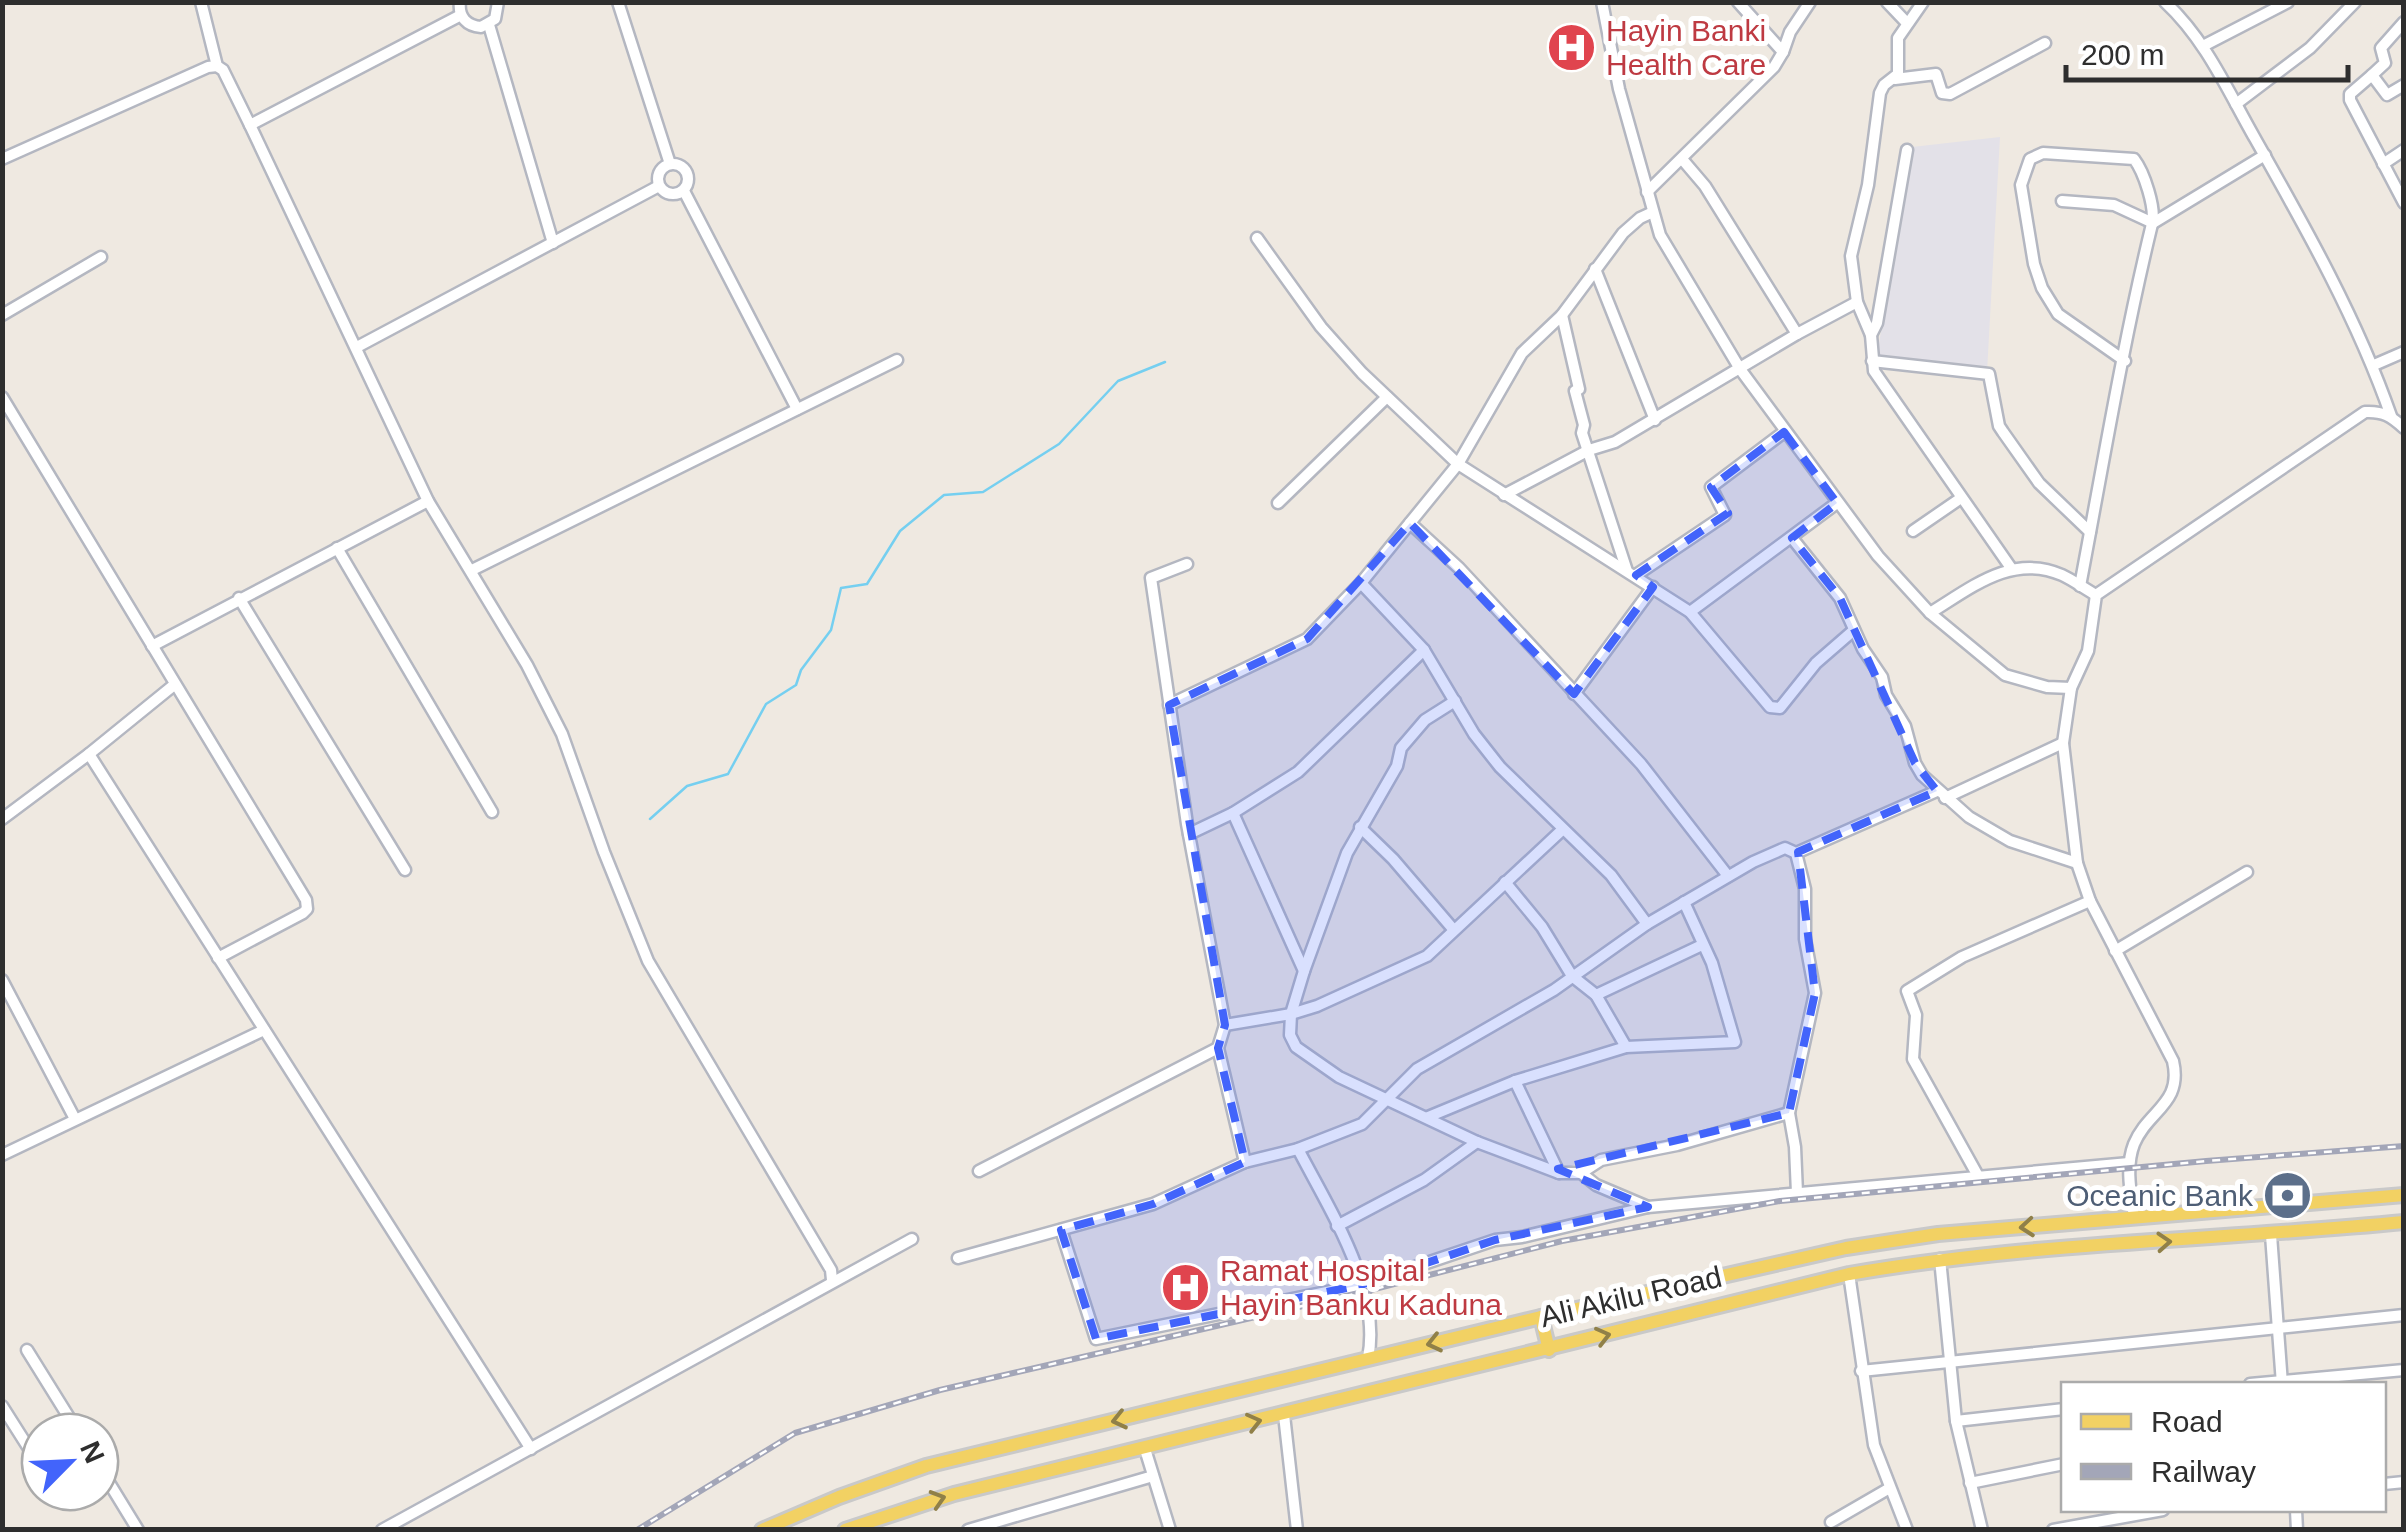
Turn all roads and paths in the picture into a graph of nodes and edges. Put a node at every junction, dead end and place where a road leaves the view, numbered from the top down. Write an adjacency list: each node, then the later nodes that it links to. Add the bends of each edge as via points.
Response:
1 (201, 2): 20 (street)
2 (460, 2): 13 (street)
3 (498, 2): 16 (street)
4 (618, 2): 31 (street)
5 (1602, 2): 35 (street)
6 (1738, 2): 19 (street)
7 (1810, 2): 19 (street)
8 (1887, 2): 14 (street)
9 (1923, 2): 14 (street)
10 (2165, 2): 18 (street)
11 (2288, 2): 18 (street)
12 (2355, 2): 24 (street, via 2310,48)
13 (461, 15): 16 (street, via 473,26); 25 (street)
14 (1906, 22): 22 (street)
15 (2404, 22): 21 (street, via 2381,48 2386,60)
16 (489, 24): 41 (street)
17 (2046, 43): 22 (street, via 1950,94 1942,93 1936,74)
18 (2203, 46): 24 (street)
19 (1783, 52): 30 (street)
20 (217, 66): 25 (street); 29 (street)
21 (2372, 75): 23 (street, via 2387,95); 32 (street, via 2350,100)
22 (1894, 80): 44 (street, via 1880,93 1851,256)
23 (2404, 84)
24 (2236, 104): 28 (street)
25 (250, 125): 49 (street)
26 (1907, 150): 48 (street)
27 (2404, 150): 32 (street)
28 (2264, 155): 39 (street); 54 (street)
29 (2, 159)
30 (1682, 159): 35 (street); 47 (street)
31 (670, 164): 33 (street, via 657,177); 34 (street, via 686,172)
32 (2383, 164): 37 (street)
33 (659, 186): 34 (street, via 675,195); 41 (street)
34 (684, 190): 58 (street)
35 (1648, 192): 38 (street)
36 (2062, 200): 39 (street, via 2114,205)
37 (2404, 204)
38 (1653, 212): 43 (street, via 1623,233); 55 (street, via 1666,246)
39 (2153, 223): 53 (street); 53 (street, via 2134,159 2044,153 2030,158 2021,185 2042,288 2058,314)
40 (1257, 238): 57 (street, via 1321,327)
41 (554, 243): 49 (street)
42 (100, 257): 46 (street)
43 (1596, 269): 45 (street); 60 (street)
44 (1858, 302): 47 (street); 48 (street)
45 (1562, 314): 63 (street); 64 (street, via 1522,353)
46 (2, 316)
47 (1797, 334): 55 (street)
48 (1871, 335): 52 (street)
49 (357, 347): 67 (street)
50 (2404, 352): 54 (street)
51 (898, 360): 58 (street)
52 (1872, 360): 66 (street, via 1882,385); 72 (street, via 1989,374 1999,426 2040,483)
53 (2124, 361): 72 (street)
54 (2374, 365): 59 (street)
55 (1740, 369): 60 (street); 62 (street)
56 (2, 397): 87 (street)
57 (1387, 398): 64 (street); 69 (street)
58 (797, 409): 77 (street)
59 (2391, 416): 61 (street); 82 (street, via 2365,412)
60 (1655, 420): 63 (street)
61 (2404, 428)
62 (1784, 432): 68 (street); 78 (street, via 1711,486 1726,515)
63 (1589, 450): 65 (street); 78 (street)
64 (1458, 464): 65 (street); 70 (street)
65 (1504, 494): 78 (street)
66 (1961, 498): 71 (street); 76 (street)
67 (428, 501): 74 (street); 77 (street)
68 (1837, 502): 73 (street); 85 (street)
69 (1278, 503)
70 (1410, 523): 79 (street); 91 (street)
71 (1912, 531)
72 (2090, 532): 80 (street)
73 (1792, 538): 84 (street); 86 (street, via 1840,598)
74 (337, 548): 83 (street); 97 (street)
75 (1188, 564): 93 (street, via 1151,578)
76 (2012, 568): 80 (street, via 2060,574); 85 (street)
77 (472, 570): 151 (street, via 562,734 648,961)
78 (1631, 573): 81 (street)
79 (1362, 583): 88 (street); 93 (street, via 1307,639)
80 (2080, 586): 82 (street)
81 (1653, 588): 84 (street); 91 (street)
82 (2096, 595): 90 (street, via 2088,652)
83 (238, 598): 87 (street); 105 (street)
84 (1690, 612): 86 (street, via 1776,710)
85 (1930, 613): 90 (street, via 2005,675)
86 (1854, 630): 96 (street, via 1905,726 1915,763)
87 (152, 646): 89 (street)
88 (1424, 650): 92 (street); 98 (street, via 1298,772)
89 (174, 685): 95 (street); 115 (street, via 308,905 303,914)
90 (2072, 688): 94 (street)
91 (1574, 694): 107 (street, via 1642,764)
92 (1455, 702): 100 (street, via 1425,720 1401,748); 101 (street, via 1500,767)
93 (1169, 705): 102 (street)
94 (2063, 742): 96 (street); 104 (street)
95 (89, 754): 99 (street); 115 (street)
96 (1941, 794): 103 (street); 104 (street, via 2010,842)
97 (492, 812)
98 (1233, 813): 102 (street); 116 (street)
99 (2, 819)
100 (1360, 827): 112 (street); 116 (street)
101 (1562, 830): 108 (street); 111 (street, via 1611,874)
102 (1188, 834): 121 (street)
103 (1796, 853): 107 (street, via 1780,849); 127 (street, via 1816,992)
104 (2077, 863): 109 (street)
105 (405, 870)
106 (2247, 872): 114 (street)
107 (1728, 876): 110 (street)
108 (1505, 882): 112 (street); 117 (street)
109 (2090, 901): 114 (street); 138 (street, via 1962,957 1907,991 1916,1015 1913,1058)
110 (1684, 902): 111 (street); 113 (street)
111 (1647, 924): 117 (street)
112 (1453, 930): 120 (street, via 1427,956)
113 (1702, 945): 119 (street); 123 (street, via 1736,1042)
114 (2115, 951): 134 (street, via 2178,1080 2142,1131)
115 (218, 958): 122 (street)
116 (1304, 971): 120 (street)
117 (1572, 976): 119 (street); 126 (street, via 1418,1069)
118 (2, 980): 129 (street)
119 (1596, 995): 123 (street)
120 (1291, 1014): 121 (street); 126 (street, via 1296,1047)
121 (1225, 1025): 124 (street)
122 (264, 1030): 129 (street); 169 (street)
123 (1626, 1047): 125 (street)
124 (1218, 1048): 133 (street); 135 (street)
125 (1515, 1080): 128 (street); 136 (street)
126 (1386, 1099): 128 (street); 131 (street, via 1362,1124)
127 (1790, 1113): 137 (street, via 1602,1160); 139 (street)
128 (1428, 1117): 130 (street)
129 (76, 1118): 132 (street)
130 (1477, 1142): 136 (street); 144 (street, via 1424,1180)
131 (1298, 1149): 133 (street); 144 (street)
132 (2, 1155)
133 (1245, 1162): 145 (street, via 1152,1204)
134 (2129, 1163): 138 (street); 142 (street)
135 (979, 1171)
136 (1558, 1172): 137 (street)
137 (1582, 1173): 141 (street)
138 (1978, 1176): 139 (street)
139 (1797, 1194): 141 (street)
140 (2404, 1194): 142 (main road, Ali Akilu Road)
141 (1648, 1207): 152 (street, via 1495,1240)
142 (2134, 1217): 154 (main road, Ali Akilu Road, one-way to 154, via 1846,1248)
143 (2404, 1222): 146 (main road, Ali Akilu Road)
144 (1337, 1226): 152 (street)
145 (1060, 1230): 148 (street); 152 (street, via 1096,1338)
146 (2271, 1235): 149 (main road, Ali Akilu Road, one-way to 146); 155 (street)
147 (912, 1238): 151 (street)
148 (958, 1258)
149 (1940, 1259): 150 (main road, Ali Akilu Road); 159 (street)
150 (1849, 1274): 157 (main road, Ali Akilu Road, one-way to 150); 161 (street)
151 (832, 1280): 169 (street)
152 (1362, 1285): 158 (street, via 1372,1327)
153 (2404, 1315): 155 (street)
154 (1541, 1318): 157 (main road); 158 (main road, Ali Akilu Road, one-way to 158)
155 (2277, 1326): 159 (street); 162 (street)
156 (27, 1350): 165 (street)
157 (1548, 1350): 166 (main road, Ali Akilu Road)
158 (1368, 1358): 180 (main road, Ali Akilu Road, one-way to 180, via 926,1466)
159 (1949, 1361): 161 (street); 167 (street)
160 (2404, 1370): 162 (street)
161 (1862, 1371): 174 (street)
162 (2282, 1382)
163 (2, 1406): 168 (street)
164 (2061, 1409): 167 (street)
165 (66, 1412)
166 (1284, 1415): 170 (main road, Ali Akilu Road, one-way to 166); 184 (street)
167 (1956, 1421): 173 (street)
168 (20, 1434)
169 (531, 1449): 179 (street)
170 (1145, 1449): 172 (street); 181 (main road, Ali Akilu Road, one-way to 170, via 954,1494)
171 (2061, 1465): 173 (street)
172 (1153, 1476): 182 (street); 183 (street)
173 (1970, 1483): 186 (street)
174 (1888, 1489): 177 (street); 185 (street)
175 (120, 1501): 178 (street)
176 (2152, 1512): 187 (street)
177 (1831, 1522)
178 (138, 1530)
179 (382, 1530)
180 (762, 1530)
181 (845, 1530)
182 (968, 1530)
183 (1170, 1530)
184 (1297, 1530)
185 (1906, 1530)
186 (1982, 1530)
187 (2053, 1530)

